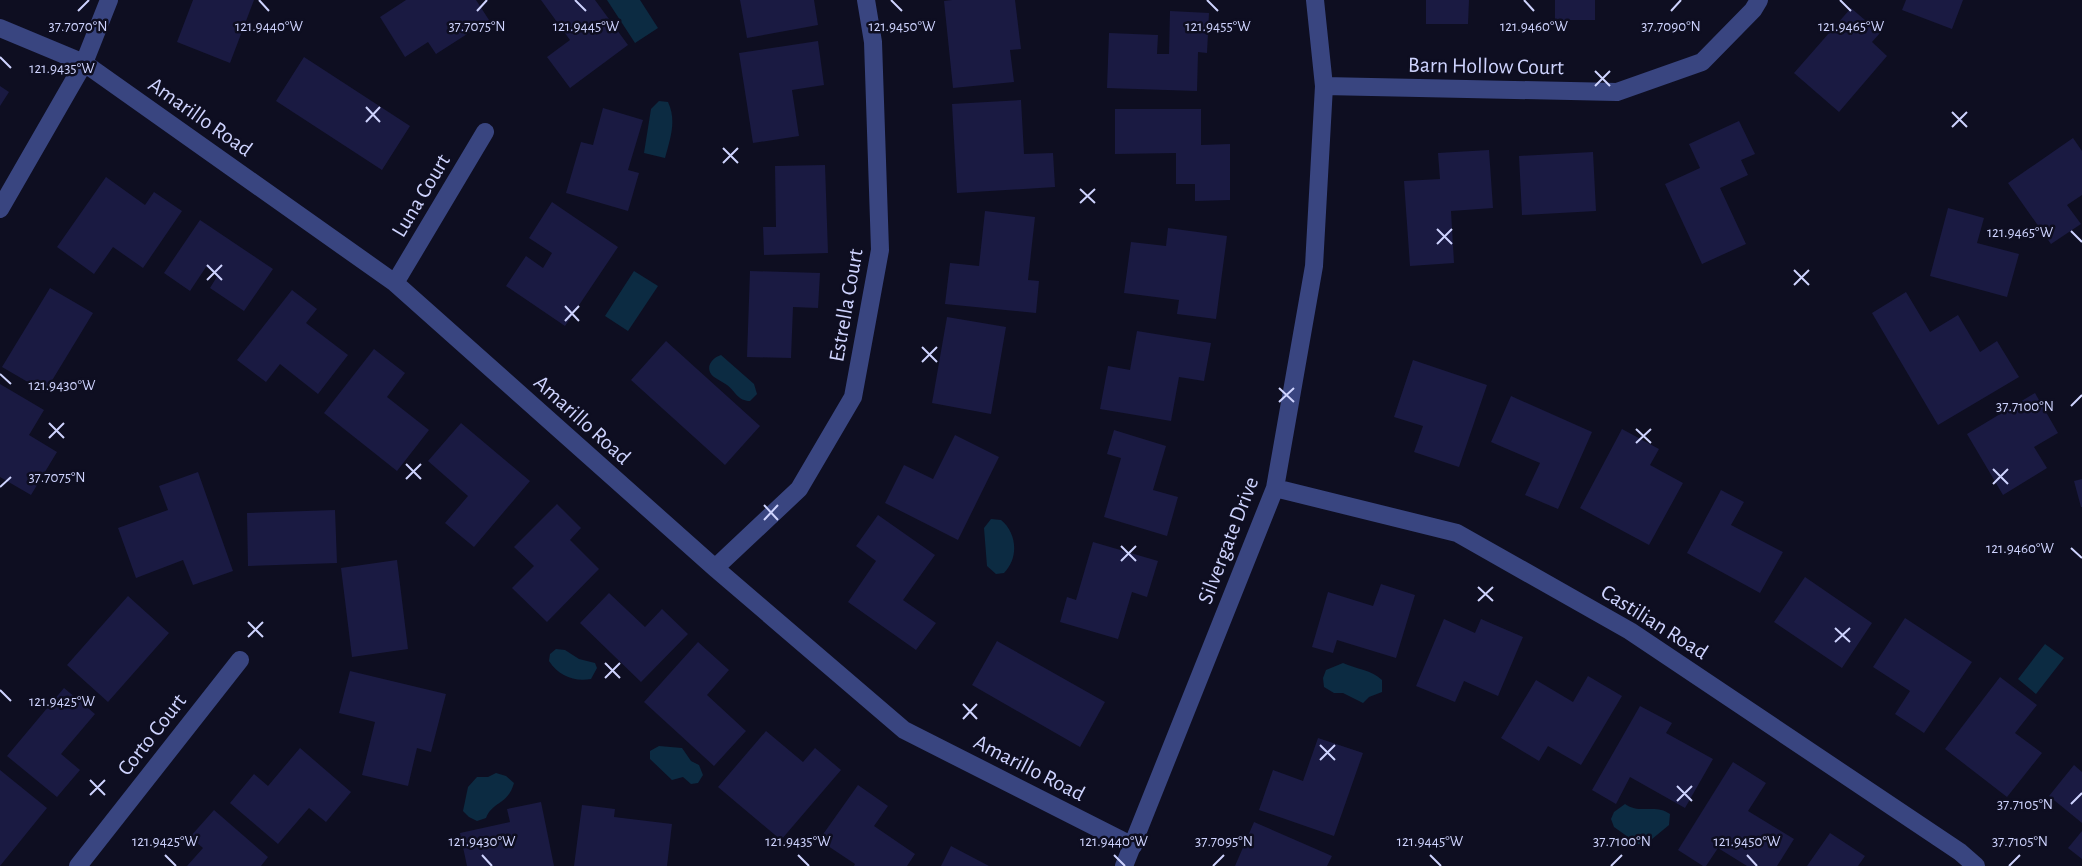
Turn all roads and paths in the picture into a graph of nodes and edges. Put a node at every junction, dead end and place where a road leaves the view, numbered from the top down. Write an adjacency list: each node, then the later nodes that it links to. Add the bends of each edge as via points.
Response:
1 (109, 0): 6 (street)
2 (866, 0): 12 (street, Estrella Court, via 873,42 880,250 853,397 799,489)
3 (1315, 0): 7 (street, Silvergate Drive)
4 (1759, 0): 7 (street, Barn Hollow Court, via 1702,62 1617,92)
5 (0, 28): 6 (street, Amarillo Road)
6 (84, 63): 9 (street); 10 (street, Amarillo Road)
7 (1323, 86): 11 (street, Silvergate Drive, via 1314,266)
8 (485, 132): 10 (street, Luna Court)
9 (0, 209)
10 (395, 283): 12 (street, Amarillo Road)
11 (1275, 488): 14 (street, Silvergate Drive); 17 (street, Castilian Road, via 1457,533 1630,631)
12 (715, 568): 14 (street, Amarillo Road, via 904,730)
13 (240, 660): 15 (street, Corto Court)
14 (1133, 846): 16 (street, Silvergate Drive)
15 (78, 866)
16 (1124, 866)
17 (1976, 866)

